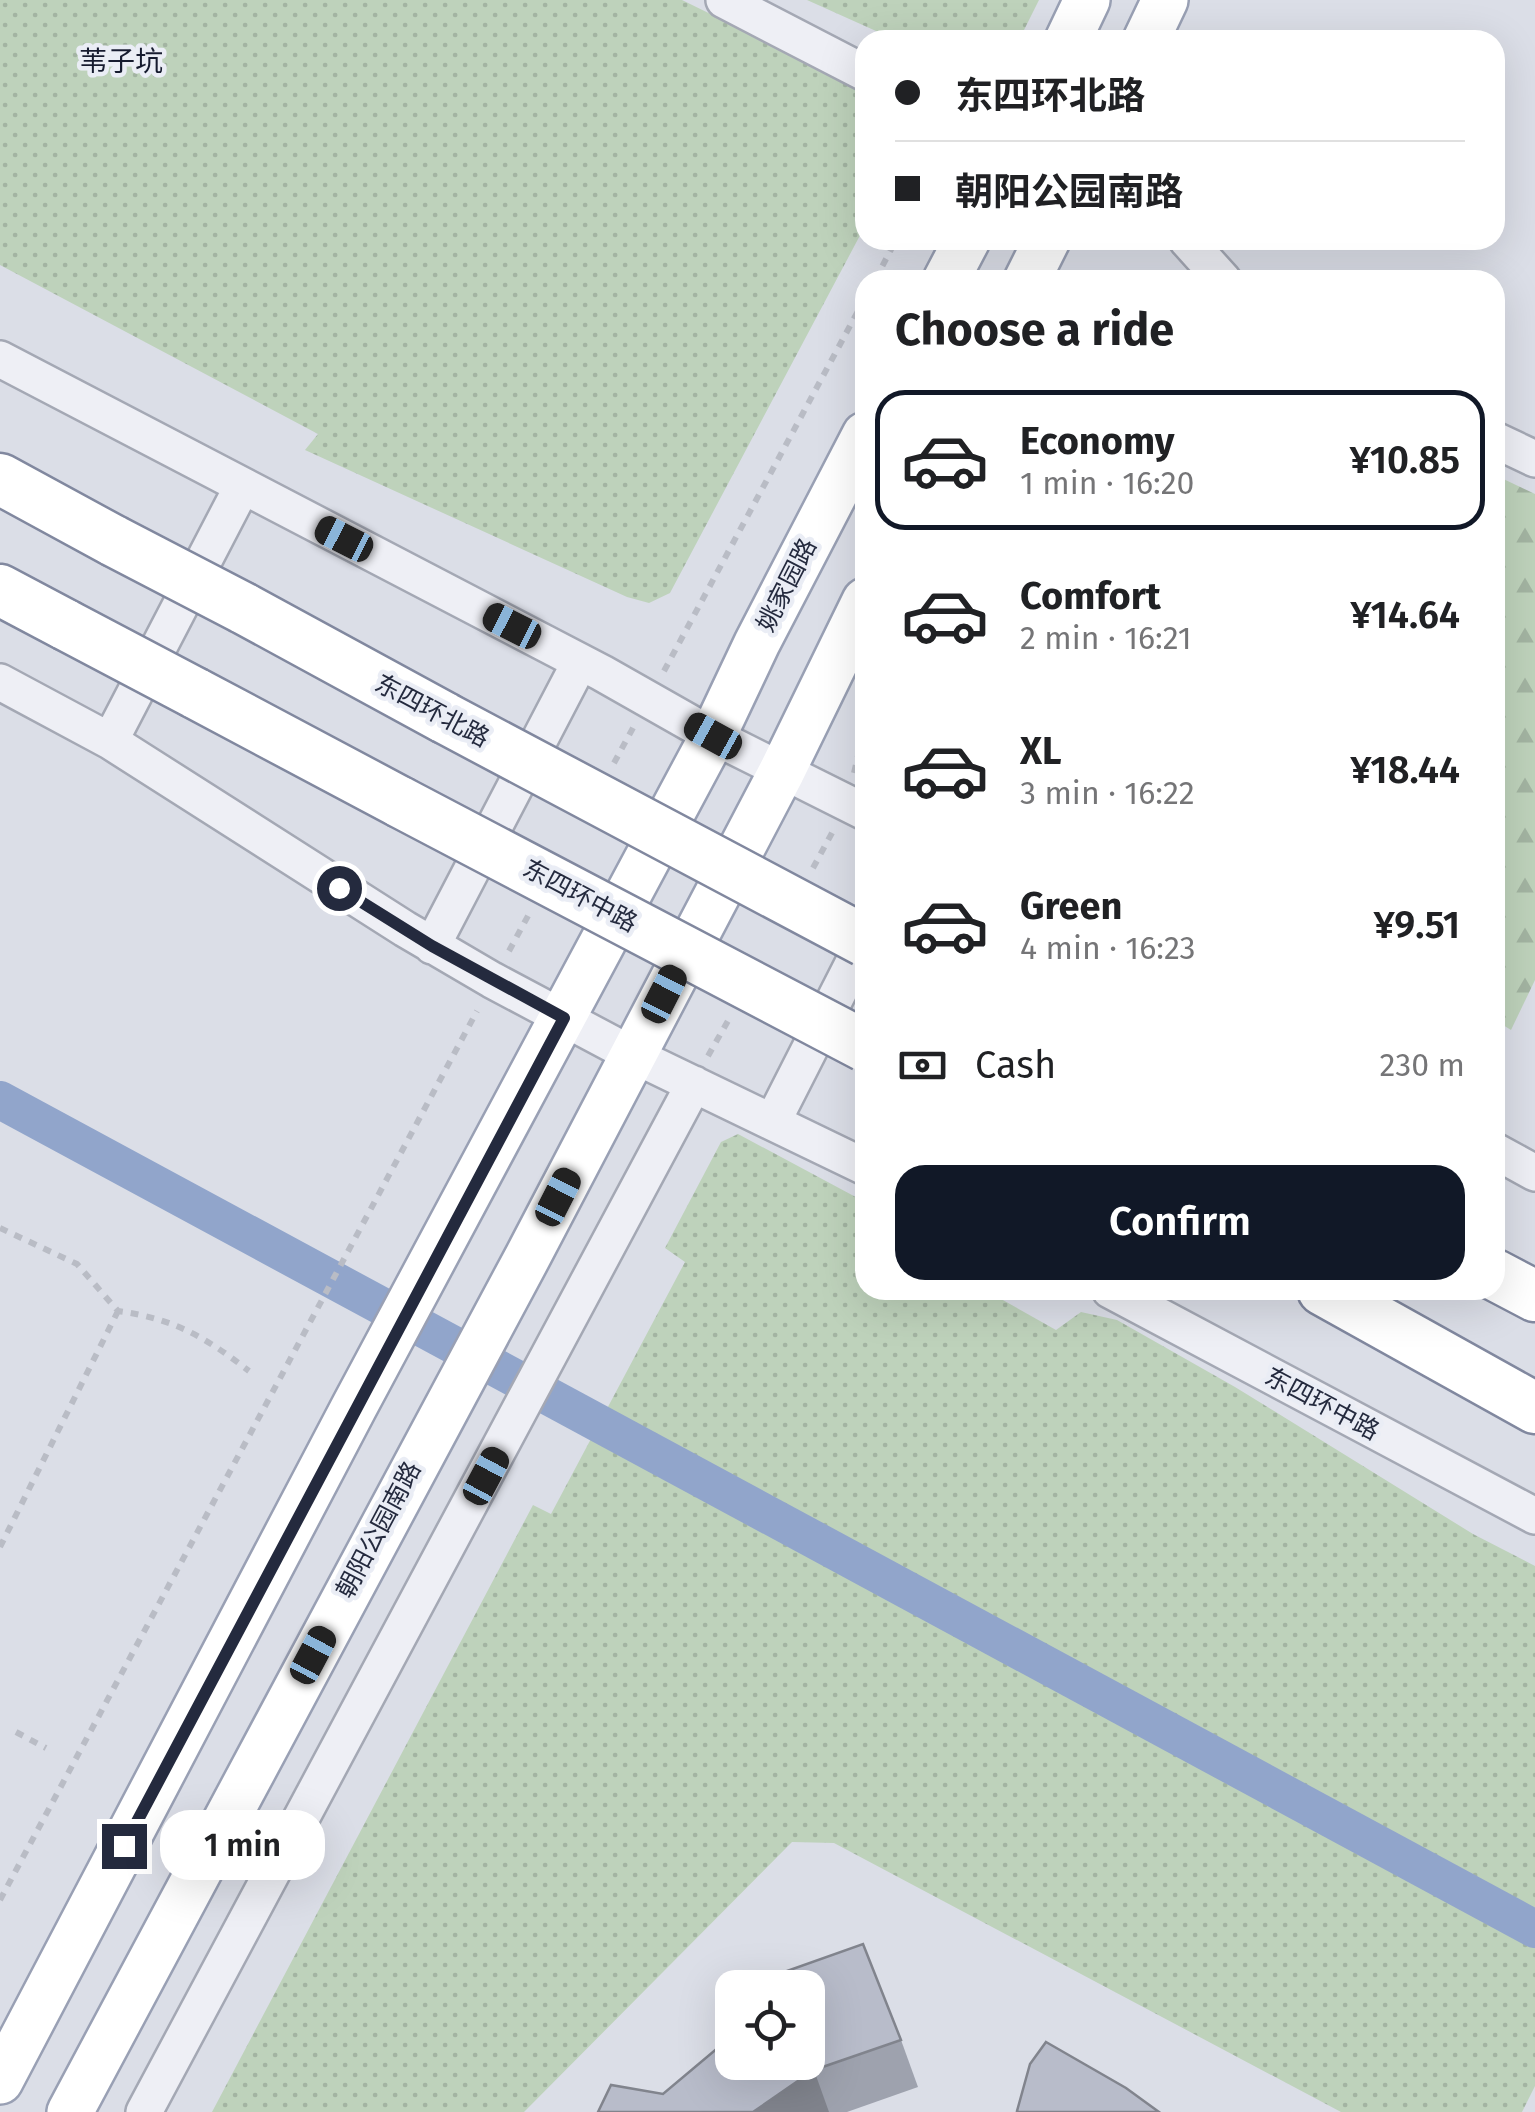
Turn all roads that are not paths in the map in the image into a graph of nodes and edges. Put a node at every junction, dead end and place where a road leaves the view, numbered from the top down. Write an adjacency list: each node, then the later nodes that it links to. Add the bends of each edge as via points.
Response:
1 (724, 0): 6 (street)
2 (1088, 0): 4 (main road)
3 (1165, 0): 5 (main road)
4 (1073, 30)
5 (1151, 30)
6 (855, 67)
7 (1196, 250): 8 (street)
8 (1214, 270)
9 (0, 360): 14 (street)
10 (1505, 445): 12 (street)
11 (855, 455): 19 (main road, 姚家园路)
12 (1535, 459)
13 (0, 479): 23 (highway, 东四环北路, bridge)
14 (242, 486): 17 (street); 20 (street)
15 (0, 590): 27 (highway, 东四环中路, bridge)
16 (855, 621): 21 (main road)
17 (580, 662): 19 (street); 24 (street)
18 (0, 682): 20 (street)
19 (713, 736): 21 (street); 26 (main road, 姚家园路)
20 (110, 741): 24 (street)
21 (782, 771): 22 (street); 28 (main road, 朝阳公园南路)
22 (855, 807)
23 (855, 936)
24 (432, 946): 26 (street)
25 (855, 961): 30 (street)
26 (564, 1018): 28 (street); 40 (main road)
27 (855, 1041)
28 (633, 1055): 29 (street); 41 (main road, 朝阳公园南路)
29 (694, 1084): 30 (street); 42 (street)
30 (773, 1121): 32 (street)
31 (1505, 1158): 33 (street)
32 (855, 1162)
33 (1535, 1174)
34 (1505, 1280): 35 (highway)
35 (1535, 1296)
36 (1129, 1300): 39 (street, 东四环中路)
37 (1341, 1300): 38 (highway)
38 (1535, 1408)
39 (1535, 1516)
40 (0, 2082)
41 (70, 2112)
42 (144, 2112)

